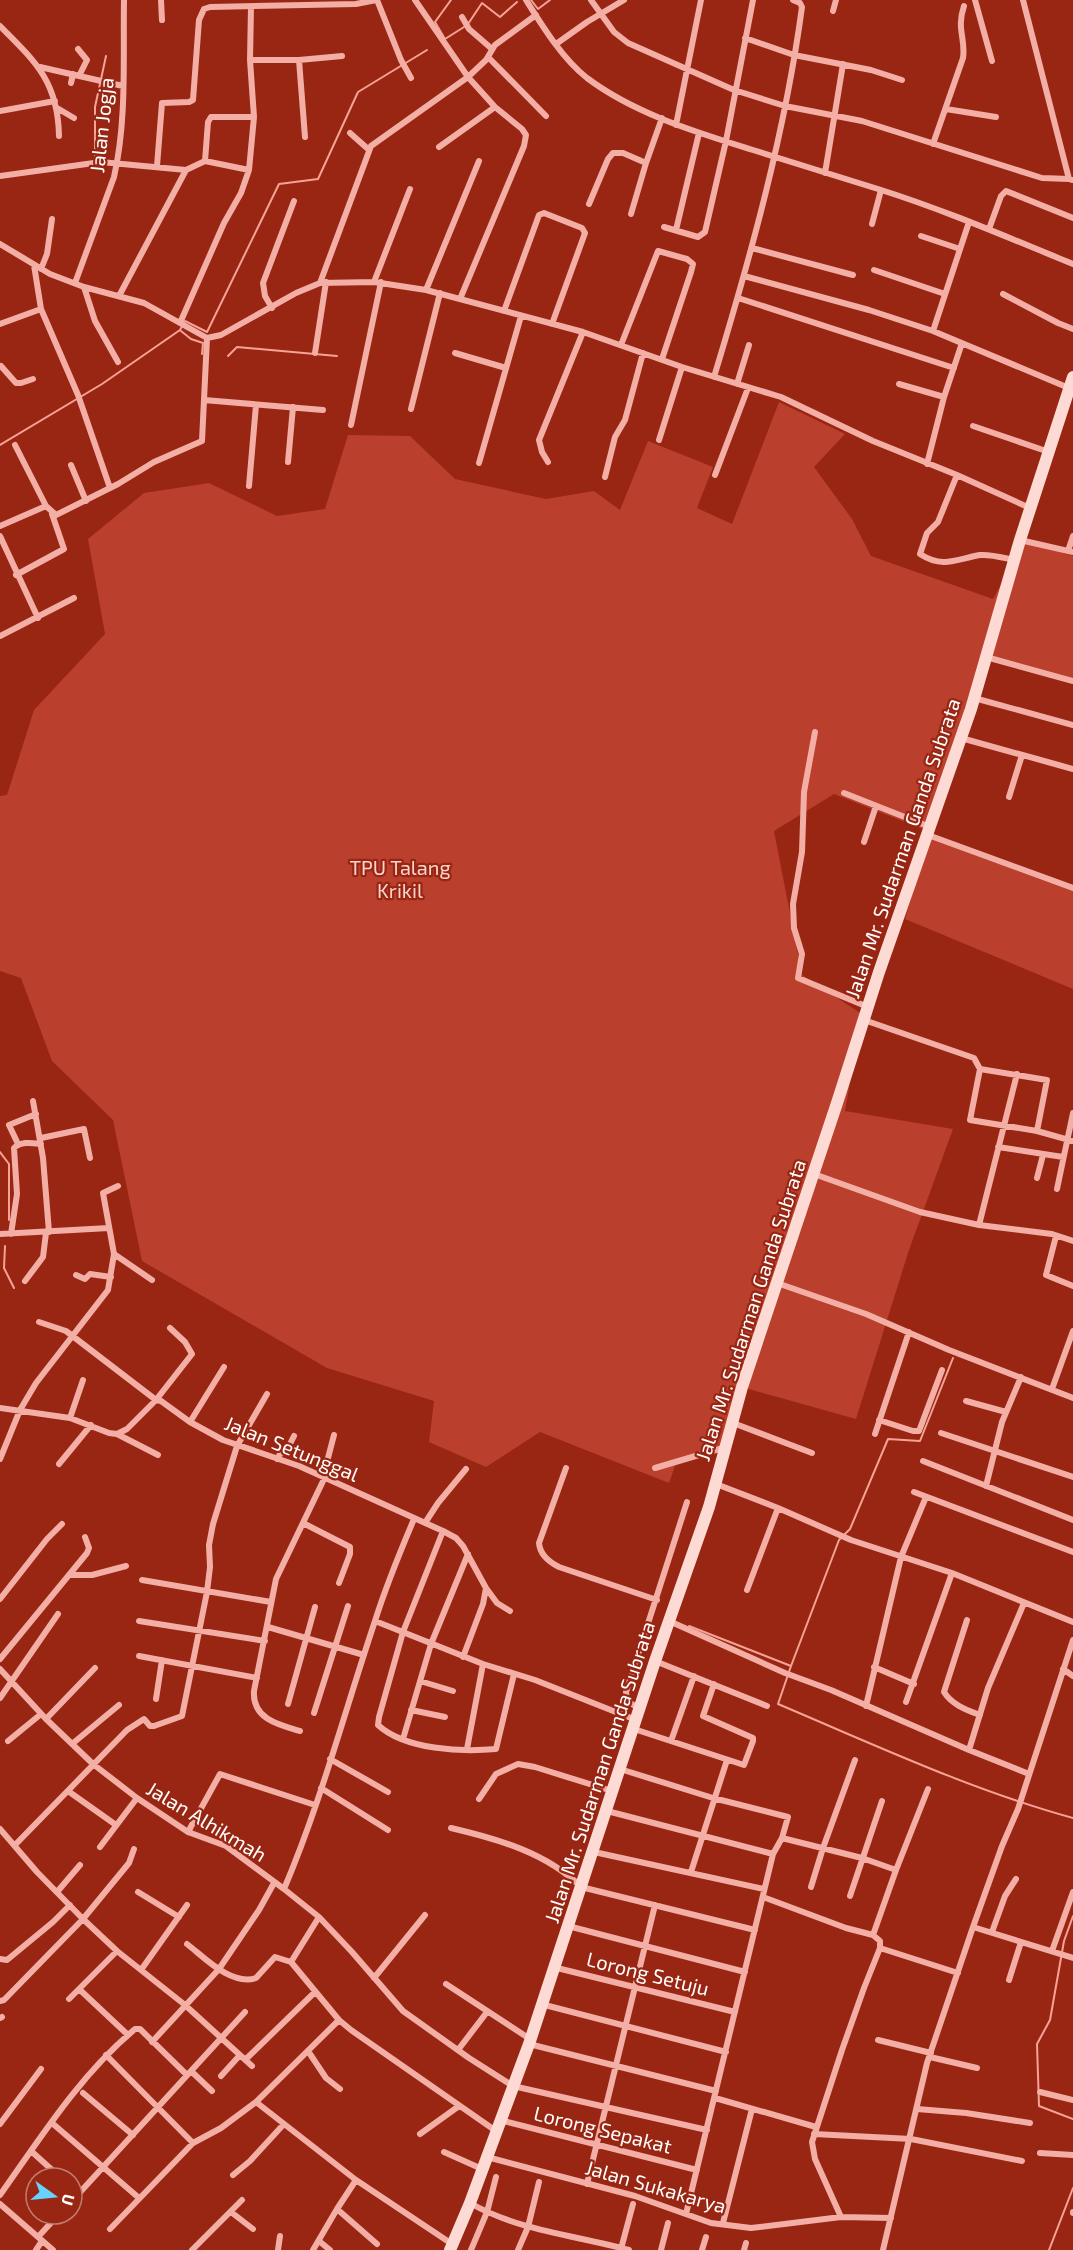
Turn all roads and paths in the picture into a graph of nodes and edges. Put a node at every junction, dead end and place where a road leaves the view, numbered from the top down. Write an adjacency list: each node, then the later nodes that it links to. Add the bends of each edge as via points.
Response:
1 (124, 0): 40 (street, Jalan Jogja)
2 (161, 0): 20 (street)
3 (377, 0): 15 (street); 37 (street)
4 (415, 0): 36 (street)
5 (591, 0): 17 (street)
6 (624, 0): 17 (street)
7 (700, 0): 34 (street)
8 (753, 0): 22 (street)
9 (793, 0): 26 (street, via 802,7)
10 (836, 0): 16 (street)
11 (975, 0): 31 (street)
12 (1023, 0): 73 (street)
13 (527, 2): 18 (street)
14 (964, 6): 46 (street, via 960,23 963,58)
15 (251, 7): 29 (street); 68 (street, via 210,7 201,12 192,100 162,104)
16 (833, 11)
17 (600, 14): 23 (street); 34 (street, via 628,44)
18 (536, 15): 23 (street); 25 (street)
19 (462, 17): 25 (street, via 469,29)
20 (162, 20)
21 (0, 26): 33 (street)
22 (745, 38): 26 (street); 41 (street)
23 (556, 44): 53 (street, via 589,79)
24 (78, 49): 35 (street, via 87,60)
25 (492, 49): 28 (street)
26 (794, 55): 32 (street); 43 (street)
27 (342, 56): 30 (street)
28 (488, 57): 36 (street); 48 (street)
29 (250, 60): 30 (street); 50 (street)
30 (299, 60): 58 (street)
31 (992, 61)
32 (843, 64): 38 (street); 49 (street)
33 (40, 67): 35 (street); 42 (street)
34 (686, 70): 41 (street); 54 (street)
35 (76, 75): 39 (street); 40 (street)
36 (468, 77): 44 (street); 62 (street)
37 (411, 78)
38 (902, 80)
39 (71, 83)
40 (123, 86): 66 (street, Jalan Jogja)
41 (734, 90): 43 (street); 59 (street)
42 (55, 100): 45 (street); 47 (street)
43 (785, 106): 49 (street); 63 (street)
44 (495, 107): 61 (street); 106 (street, via 522,129 526,138)
45 (57, 108): 52 (street); 57 (street)
46 (946, 109): 51 (street); 60 (street)
47 (0, 111)
48 (546, 116)
49 (835, 116): 60 (street); 71 (street)
50 (254, 117): 64 (street, via 211,117); 70 (street)
51 (996, 117)
52 (74, 118)
53 (662, 118): 54 (street); 67 (street)
54 (676, 125): 56 (street)
55 (350, 133): 62 (street)
56 (699, 133): 59 (street); 85 (street)
57 (59, 136)
58 (304, 137)
59 (726, 141): 63 (street); 85 (street, via 704,235)
60 (933, 144): 73 (street, via 1042,178)
61 (440, 147)
62 (368, 149): 98 (street)
63 (775, 156): 71 (street); 88 (street)
64 (206, 161): 69 (street); 70 (street)
65 (479, 162): 100 (street)
66 (117, 163): 68 (street); 72 (street, via 83,163); 97 (street, Jalan Jogja)
67 (646, 163): 77 (street, via 614,153); 78 (street)
68 (157, 166): 69 (street)
69 (186, 170): 104 (street)
70 (249, 170): 112 (street)
71 (825, 173): 75 (street)
72 (0, 176)
73 (1071, 179)
74 (410, 189): 96 (street)
75 (881, 190): 81 (street); 82 (street)
76 (294, 201): 107 (street, via 263,283)
77 (590, 204)
78 (632, 214)
79 (1073, 218): 84 (street, via 1006,191)
80 (52, 219): 92 (street)
81 (969, 222): 84 (street); 89 (street)
82 (872, 224)
83 (664, 226): 85 (street)
84 (989, 229): 90 (street)
85 (675, 230)
86 (921, 236): 89 (street)
87 (0, 244): 91 (street)
88 (752, 248): 94 (street); 95 (street)
89 (960, 249): 102 (street)
90 (1073, 264)
91 (34, 265): 92 (street); 108 (street)
92 (41, 269): 97 (street)
93 (874, 270): 102 (street)
94 (853, 275)
95 (744, 276): 105 (street); 115 (street)
96 (378, 282): 98 (street); 100 (street); 142 (street)
97 (75, 283): 99 (street)
98 (323, 283): 107 (street); 121 (street)
99 (84, 287): 104 (street); 125 (street, via 95,321)
100 (426, 290): 101 (street)
101 (440, 293): 106 (street); 140 (street)
102 (945, 294): 115 (street)
103 (1003, 294): 114 (street)
104 (119, 296): 112 (street, via 144,303)
105 (738, 298): 129 (street); 130 (street)
106 (460, 299): 109 (street)
107 (272, 308): 117 (street, via 221,335)
108 (41, 309): 111 (street); 156 (street, via 78,395)
109 (504, 312): 110 (street); 113 (street, via 539,215 544,213 585,232)
110 (521, 316): 113 (street); 128 (street)
111 (0, 324)
112 (181, 324): 117 (street)
113 (552, 324): 116 (street)
114 (1073, 329)
115 (933, 331): 118 (street)
116 (583, 332): 119 (street); 148 (street, via 539,441)
117 (207, 338): 137 (street)
118 (962, 343): 129 (street); 132 (street)
119 (621, 345): 123 (street); 124 (street, via 658,251 687,259 693,264)
120 (749, 345): 133 (street)
121 (315, 353)
122 (455, 353): 128 (street)
123 (643, 353): 124 (street); 154 (street)
124 (662, 360): 127 (street)
125 (118, 362)
126 (0, 365): 131 (street, via 16,383)
127 (682, 367): 130 (street); 144 (street)
128 (506, 368): 149 (street)
129 (954, 368): 136 (street)
130 (714, 377): 133 (street)
131 (33, 379)
132 (1071, 383): 146 (street, Jalan Mr. Sudarman Ganda Subrata)
133 (737, 384): 135 (street)
134 (898, 384): 136 (street)
135 (748, 388): 150 (street, via 794,402); 152 (street)
136 (944, 398): 150 (street)
137 (204, 400): 138 (street); 156 (street, via 202,441 154,462)
138 (256, 405): 139 (street); 155 (street)
139 (293, 407): 141 (street); 147 (street)
140 (411, 409)
141 (323, 410)
142 (351, 424)
143 (973, 426): 146 (street)
144 (659, 440)
145 (15, 445): 158 (street)
146 (1049, 452): 159 (street, Jalan Mr. Sudarman Ganda Subrata)
147 (288, 462)
148 (548, 462)
149 (479, 463)
150 (927, 464): 153 (street)
151 (71, 465): 157 (street)
152 (715, 475)
153 (957, 475): 159 (street); 166 (street, via 920,554 931,561 959,561 986,555)
154 (605, 477)
155 (249, 486)
156 (110, 488): 157 (street)
157 (86, 501): 160 (street)
158 (46, 506): 160 (street); 161 (street)
159 (1030, 508): 164 (street, Jalan Mr. Sudarman Ganda Subrata)
160 (52, 514): 167 (street, via 64,549)
161 (0, 526)
162 (0, 536): 167 (street)
163 (1073, 536): 165 (street)
164 (1020, 540): 165 (street); 166 (street, Jalan Mr. Sudarman Ganda Subrata)
165 (1071, 552)
166 (1015, 560): 171 (street, Jalan Mr. Sudarman Ganda Subrata)
167 (16, 575): 169 (street)
168 (74, 598): 169 (street)
169 (38, 618): 170 (street)
170 (0, 636)
171 (986, 657): 172 (street); 173 (street, Jalan Mr. Sudarman Ganda Subrata)
172 (1073, 681)
173 (974, 698): 174 (street); 176 (street, Jalan Mr. Sudarman Ganda Subrata)
174 (1073, 725)
175 (815, 732): 185 (street, via 804,792 802,852 793,904 794,928 802,954 798,978)
176 (960, 738): 177 (street); 182 (street, Jalan Mr. Sudarman Ganda Subrata)
177 (1022, 755): 178 (street); 180 (street)
178 (1073, 769)
179 (844, 793): 181 (street)
180 (1009, 797)
181 (876, 806): 182 (street); 183 (street)
182 (929, 831): 184 (street); 185 (street, Jalan Mr. Sudarman Ganda Subrata)
183 (864, 842)
184 (1073, 888)
185 (868, 1007): 186 (street, Jalan Mr. Sudarman Ganda Subrata)
186 (864, 1020): 187 (street, via 970,1054); 201 (street, Jalan Mr. Sudarman Ganda Subrata)
187 (980, 1069): 188 (street); 192 (street, via 970,1119)
188 (1017, 1074): 192 (street); 193 (street, via 1048,1081)
189 (33, 1101): 191 (street)
190 (1073, 1113): 194 (street)
191 (36, 1114): 195 (street); 196 (street, via 9,1125)
192 (1004, 1124): 193 (street); 197 (street)
193 (1037, 1131): 194 (street)
194 (1071, 1140): 199 (street)
195 (41, 1141): 196 (street); 200 (street, via 84,1129); 207 (street)
196 (18, 1144): 209 (street, via 13,1151 17,1194)
197 (998, 1147): 198 (street); 205 (street)
198 (1043, 1155): 199 (street); 202 (street)
199 (1063, 1157): 204 (street)
200 (90, 1158)
201 (814, 1174): 205 (street, via 920,1212); 217 (street, Jalan Mr. Sudarman Ganda Subrata)
202 (1037, 1178)
203 (118, 1186): 206 (street, via 103,1193)
204 (1057, 1189)
205 (979, 1225): 210 (street)
206 (109, 1228): 207 (street); 212 (street)
207 (47, 1233): 209 (street); 216 (street, via 43,1257)
208 (0, 1234): 209 (street)
209 (11, 1234)
210 (1056, 1236): 211 (street); 218 (street, via 1046,1275)
211 (1073, 1241)
212 (114, 1254): 214 (street); 215 (street)
213 (76, 1275): 214 (street, via 86,1279 89,1274)
214 (111, 1277): 223 (street, via 102,1300)
215 (152, 1280)
216 (25, 1281)
217 (777, 1283): 221 (street); 239 (street, Jalan Mr. Sudarman Ganda Subrata)
218 (1073, 1286)
219 (39, 1322): 223 (street, Jalan Setunggal)
220 (170, 1328): 231 (street, via 192,1353)
221 (909, 1332): 226 (street); 237 (street)
222 (1073, 1332): 228 (street)
223 (72, 1335): 231 (street, Jalan Setunggal); 234 (street)
224 (224, 1367): 238 (street)
225 (942, 1370): 237 (street, via 919,1431)
226 (1021, 1377): 228 (street); 235 (street)
227 (83, 1380): 236 (street)
228 (1052, 1389): 230 (street)
229 (267, 1394): 246 (street)
230 (1073, 1398)
231 (156, 1401): 238 (street, Jalan Setunggal, via 165,1403); 242 (street)
232 (966, 1401): 235 (street)
233 (0, 1408): 234 (street)
234 (20, 1410): 236 (street); 252 (street)
235 (1006, 1412): 248 (street)
236 (70, 1418): 240 (street)
237 (879, 1420): 243 (street)
238 (190, 1422): 246 (street, Jalan Setunggal)
239 (733, 1423): 247 (street, Jalan Mr. Sudarman Ganda Subrata); 249 (street)
240 (91, 1425): 242 (street); 254 (street)
241 (941, 1432): 248 (street)
242 (117, 1434): 250 (street)
243 (874, 1434)
244 (334, 1435): 258 (street)
245 (294, 1436): 251 (street)
246 (237, 1446): 251 (street, Jalan Setunggal); 283 (street, via 208,1545)
247 (726, 1447): 256 (street); 260 (street, Jalan Mr. Sudarman Ganda Subrata)
248 (994, 1450): 259 (street); 261 (street)
249 (812, 1453)
250 (158, 1455)
251 (277, 1459): 258 (street, Jalan Setunggal)
252 (0, 1460)
253 (923, 1461): 261 (street)
254 (59, 1464)
255 (566, 1468): 285 (street, via 539,1543 542,1554 555,1566)
256 (655, 1468)
257 (466, 1469): 269 (street)
258 (322, 1476): 266 (street, Jalan Setunggal); 268 (street)
259 (1073, 1477)
260 (716, 1484): 265 (street); 295 (street, Jalan Mr. Sudarman Ganda Subrata)
261 (986, 1486): 267 (street)
262 (914, 1492): 263 (street)
263 (926, 1497): 273 (street); 275 (street)
264 (687, 1502): 285 (street)
265 (778, 1508): 275 (street); 282 (street)
266 (414, 1519): 269 (street, Jalan Setunggal); 294 (street)
267 (1073, 1520)
268 (303, 1523): 280 (street, via 350,1547); 286 (street, via 276,1579)
269 (425, 1523): 271 (street, Jalan Setunggal)
270 (62, 1524): 284 (street)
271 (443, 1531): 274 (street, Jalan Setunggal, via 456,1538); 299 (street)
272 (85, 1537): 278 (street, via 89,1550)
273 (1073, 1552)
274 (468, 1554): 281 (street, Jalan Setunggal); 304 (street)
275 (901, 1557): 277 (street); 314 (street)
276 (126, 1566): 278 (street, via 92,1575)
277 (952, 1573): 287 (street); 325 (street)
278 (69, 1575): 309 (street)
279 (142, 1580): 283 (street)
280 (339, 1583)
281 (486, 1588): 290 (street, Jalan Setunggal, via 494,1600); 308 (street)
282 (747, 1590)
283 (207, 1592): 286 (street); 298 (street)
284 (0, 1599)
285 (657, 1600): 300 (street)
286 (271, 1602): 297 (street)
287 (1024, 1603): 296 (street); 336 (street)
288 (348, 1606): 305 (street)
289 (315, 1607): 301 (street)
290 (510, 1611)
291 (58, 1614): 323 (street)
292 (967, 1620): 336 (street, via 944,1692 960,1707)
293 (139, 1621): 298 (street)
294 (375, 1621): 299 (street); 306 (street)
295 (669, 1621): 300 (street, Jalan Mr. Sudarman Ganda Subrata); 333 (street)
296 (1073, 1622)
297 (268, 1627): 301 (street); 303 (street)
298 (199, 1631): 303 (street); 313 (street)
299 (403, 1632): 304 (street); 341 (street, via 377,1722 380,1728)
300 (656, 1632): 311 (street, Jalan Mr. Sudarman Ganda Subrata); 339 (street, via 626,1692)
301 (307, 1639): 305 (street); 330 (street)
302 (1073, 1640): 317 (street)
303 (265, 1641): 321 (street)
304 (431, 1644): 308 (street); 322 (street)
305 (336, 1647): 306 (street); 335 (street)
306 (364, 1655): 347 (street)
307 (139, 1656): 310 (street)
308 (463, 1657): 312 (street)
309 (0, 1659)
310 (162, 1660): 313 (street); 328 (street)
311 (656, 1661): 319 (street); 339 (street, Jalan Mr. Sudarman Ganda Subrata)
312 (483, 1664): 318 (street); 345 (street)
313 (192, 1666): 321 (street); 350 (street, via 181,1717 154,1726 142,1719)
314 (874, 1667): 325 (street); 333 (street)
315 (95, 1668): 337 (street)
316 (0, 1669): 323 (street, Jalan Alhikmah)
317 (1063, 1669): 320 (street); 352 (street)
318 (514, 1674): 339 (street); 345 (street, via 498,1746)
319 (694, 1676): 324 (street); 343 (street)
320 (1073, 1676)
321 (257, 1678): 340 (street, via 254,1697 259,1710 269,1721)
322 (420, 1681): 326 (street); 334 (street)
323 (12, 1683): 327 (street); 337 (street, Jalan Alhikmah)
324 (714, 1684): 332 (street); 348 (street, via 703,1716 754,1740 744,1765)
325 (914, 1684): 329 (street)
326 (453, 1691)
327 (0, 1698)
328 (156, 1699)
329 (906, 1702)
330 (288, 1704)
331 (118, 1705): 344 (street)
332 (767, 1706)
333 (866, 1706): 346 (street)
334 (411, 1710): 338 (street); 341 (street)
335 (314, 1713)
336 (980, 1715): 346 (street)
337 (44, 1716): 342 (street); 344 (street, Jalan Alhikmah)
338 (445, 1718)
339 (637, 1719): 343 (street); 351 (street, Jalan Mr. Sudarman Ganda Subrata)
340 (300, 1731)
341 (403, 1739): 345 (street, via 427,1746)
342 (8, 1741)
343 (671, 1741): 348 (street)
344 (72, 1744): 350 (street, Jalan Alhikmah)
345 (467, 1749)
346 (969, 1750): 352 (street)
347 (330, 1759): 353 (street); 357 (street)
348 (727, 1760): 359 (street)
349 (855, 1760): 373 (street)
350 (93, 1764): 355 (street); 358 (street, Jalan Alhikmah)
351 (620, 1769): 356 (street, Jalan Mr. Sudarman Ganda Subrata); 359 (street)
352 (1029, 1774): 400 (street)
353 (321, 1788): 362 (street); 367 (street)
354 (928, 1789): 379 (street)
355 (68, 1791): 364 (street); 371 (street)
356 (613, 1791): 360 (street, via 518,1764 496,1774); 363 (street, Jalan Mr. Sudarman Ganda Subrata)
357 (388, 1792)
358 (137, 1798): 364 (street); 368 (street, Jalan Alhikmah)
359 (713, 1798): 369 (street); 370 (street, via 788,1816)
360 (479, 1799)
361 (882, 1801): 377 (street)
362 (315, 1805): 368 (street, via 220,1774); 385 (street)
363 (607, 1810): 369 (street); 375 (street, Jalan Mr. Sudarman Ganda Subrata)
364 (116, 1825): 372 (street)
365 (451, 1828): 383 (street, via 544,1859)
366 (0, 1829): 371 (street)
367 (388, 1830)
368 (188, 1832): 382 (street, Jalan Alhikmah, via 226,1846)
369 (703, 1835): 376 (street); 380 (street)
370 (782, 1838): 373 (street); 376 (street)
371 (15, 1845): 387 (street)
372 (100, 1847)
373 (823, 1848): 377 (street); 384 (street)
374 (134, 1849): 398 (street, via 129,1863)
375 (594, 1852): 380 (street); 383 (street, Jalan Mr. Sudarman Ganda Subrata)
376 (773, 1854): 386 (street)
377 (862, 1858): 379 (street); 390 (street)
378 (80, 1866): 387 (street)
379 (896, 1870): 403 (street)
380 (691, 1872): 386 (street)
381 (1016, 1879): 402 (street, via 1005,1896)
382 (274, 1882): 385 (street, Jalan Alhikmah); 414 (street)
383 (581, 1887): 394 (street); 399 (street, Jalan Mr. Sudarman Ganda Subrata)
384 (812, 1887)
385 (284, 1889): 397 (street, Jalan Alhikmah)
386 (764, 1889): 391 (street)
387 (57, 1892): 392 (street)
388 (138, 1892): 396 (street)
389 (1073, 1892): 409 (street)
390 (850, 1896)
391 (763, 1897): 401 (street); 403 (street)
392 (70, 1905): 398 (street); 411 (street, via 7,1960)
393 (187, 1905): 396 (street)
394 (655, 1905): 401 (street); 406 (street)
395 (425, 1915): 418 (street)
396 (179, 1917): 415 (street)
397 (319, 1917): 412 (street); 418 (street, Jalan Alhikmah)
398 (83, 1919): 408 (street); 425 (street)
399 (568, 1926): 406 (street); 413 (street, Jalan Mr. Sudarman Ganda Subrata)
400 (973, 1927): 402 (street); 417 (street)
401 (754, 1930): 416 (street)
402 (992, 1932): 404 (street)
403 (873, 1935): 407 (street, via 880,1941)
404 (1021, 1942): 409 (street); 419 (street)
405 (187, 1944): 414 (street)
406 (645, 1946): 416 (street); 421 (street)
407 (880, 1948): 417 (street); 469 (street)
408 (117, 1951): 415 (street); 422 (street)
409 (1054, 1952): 410 (street)
410 (1071, 1958)
411 (0, 1959)
412 (291, 1962): 414 (street, via 275,1957 259,1975 248,1980); 423 (street)
413 (553, 1967): 421 (street, Lorong Setuju); 426 (street, Jalan Mr. Sudarman Ganda Subrata)
414 (219, 1969): 427 (street)
415 (141, 1970): 427 (street)
416 (745, 1972): 430 (street)
417 (958, 1973): 442 (street)
418 (374, 1978): 439 (street, Jalan Alhikmah, via 403,2010)
419 (1009, 1980)
420 (446, 1984): 429 (street)
421 (635, 1987): 430 (street, Lorong Setuju); 432 (street)
422 (79, 1989): 424 (street); 433 (street)
423 (315, 1992): 431 (street); 443 (street)
424 (69, 1999)
425 (0, 2001)
426 (541, 2004): 432 (street); 436 (street, Jalan Mr. Sudarman Ganda Subrata)
427 (185, 2005): 434 (street); 437 (street)
428 (245, 2012): 434 (street)
429 (487, 2012): 436 (street); 439 (street)
430 (735, 2012): 440 (street)
431 (339, 2020): 438 (street); 458 (street)
432 (626, 2025): 440 (street); 445 (street)
433 (128, 2035): 437 (street, via 138,2029); 441 (street)
434 (221, 2038): 443 (street); 448 (street)
435 (878, 2040): 442 (street)
436 (530, 2041): 445 (street); 450 (street, Jalan Mr. Sudarman Ganda Subrata)
437 (152, 2042): 448 (street)
438 (308, 2050): 451 (street, via 326,2078); 457 (street)
439 (458, 2050): 450 (street, Jalan Alhikmah)
440 (726, 2052): 455 (street)
441 (106, 2055): 460 (street); 464 (street)
442 (930, 2055): 446 (street); 462 (street)
443 (243, 2057): 444 (street); 449 (street)
444 (252, 2066)
445 (616, 2066): 455 (street); 459 (street)
446 (977, 2068)
447 (41, 2069): 465 (street)
448 (189, 2073): 452 (street); 460 (street)
449 (221, 2076)
450 (513, 2086): 459 (street); 467 (street, Jalan Mr. Sudarman Ganda Subrata)
451 (340, 2089)
452 (212, 2091)
453 (1040, 2092): 456 (street)
454 (84, 2093): 471 (street)
455 (715, 2094): 461 (street); 468 (street)
456 (1073, 2100)
457 (256, 2102): 466 (street); 473 (street, via 214,2133)
458 (459, 2106): 467 (street); 470 (street)
459 (606, 2106): 468 (street); 474 (street)
460 (158, 2107): 471 (street); 473 (street)
461 (752, 2109): 469 (street); 503 (street)
462 (917, 2109): 463 (street); 472 (street)
463 (1030, 2122)
464 (52, 2123): 475 (street); 482 (street)
465 (0, 2124)
466 (283, 2125): 484 (street); 486 (street)
467 (498, 2126): 474 (street, Lorong Sepakat); 480 (street, Jalan Mr. Sudarman Ganda Subrata)
468 (707, 2130): 483 (street)
469 (815, 2131): 472 (street); 500 (street, via 815,2159)
470 (420, 2134)
471 (133, 2135): 482 (street)
472 (911, 2139): 479 (street); 501 (street)
473 (193, 2143): 491 (street)
474 (597, 2145): 483 (street, Lorong Sepakat); 488 (street)
475 (31, 2151): 481 (street); 490 (street)
476 (444, 2152): 480 (street, Jalan Sukakarya)
477 (1040, 2153): 478 (street)
478 (1073, 2155)
479 (1022, 2161)
480 (484, 2163): 488 (street, Jalan Sukakarya); 493 (street, Jalan Mr. Sudarman Ganda Subrata)
481 (48, 2166)
482 (103, 2167): 489 (street); 491 (street)
483 (697, 2170): 499 (street)
484 (233, 2175)
485 (496, 2176): 498 (street)
486 (356, 2180): 496 (street); 513 (street)
487 (539, 2182): 505 (street)
488 (587, 2184): 499 (street, Jalan Sukakarya)
489 (84, 2188)
490 (0, 2195)
491 (139, 2198): 506 (street)
492 (242, 2200): 497 (street)
493 (470, 2203): 498 (street); 513 (street, Jalan Mr. Sudarman Ganda Subrata)
494 (0, 2204): 510 (street)
495 (633, 2204): 514 (street)
496 (337, 2209): 511 (street); 512 (street)
497 (231, 2212): 507 (street); 517 (street)
498 (487, 2212): 505 (street); 521 (street)
499 (686, 2214): 503 (street, Jalan Sukakarya)
500 (841, 2217): 501 (street, Jalan Sukakarya); 503 (street, Jalan Sukakarya, via 751,2228)
501 (891, 2218): 526 (street)
502 (668, 2223): 524 (street)
503 (723, 2223)
504 (50, 2226): 510 (street)
505 (528, 2227): 514 (street); 522 (street)
506 (110, 2229)
507 (252, 2229)
508 (280, 2236): 518 (street)
509 (706, 2237): 525 (street)
510 (40, 2239): 515 (street); 516 (street)
511 (319, 2241): 519 (street); 520 (street)
512 (377, 2244)
513 (451, 2247)
514 (621, 2249): 523 (street)
515 (36, 2250)
516 (53, 2250)
517 (192, 2250)
518 (279, 2250)
519 (313, 2250)
520 (330, 2250)
521 (471, 2250)
522 (518, 2250)
523 (629, 2250)
524 (661, 2250)
525 (702, 2250)
526 (883, 2250)

